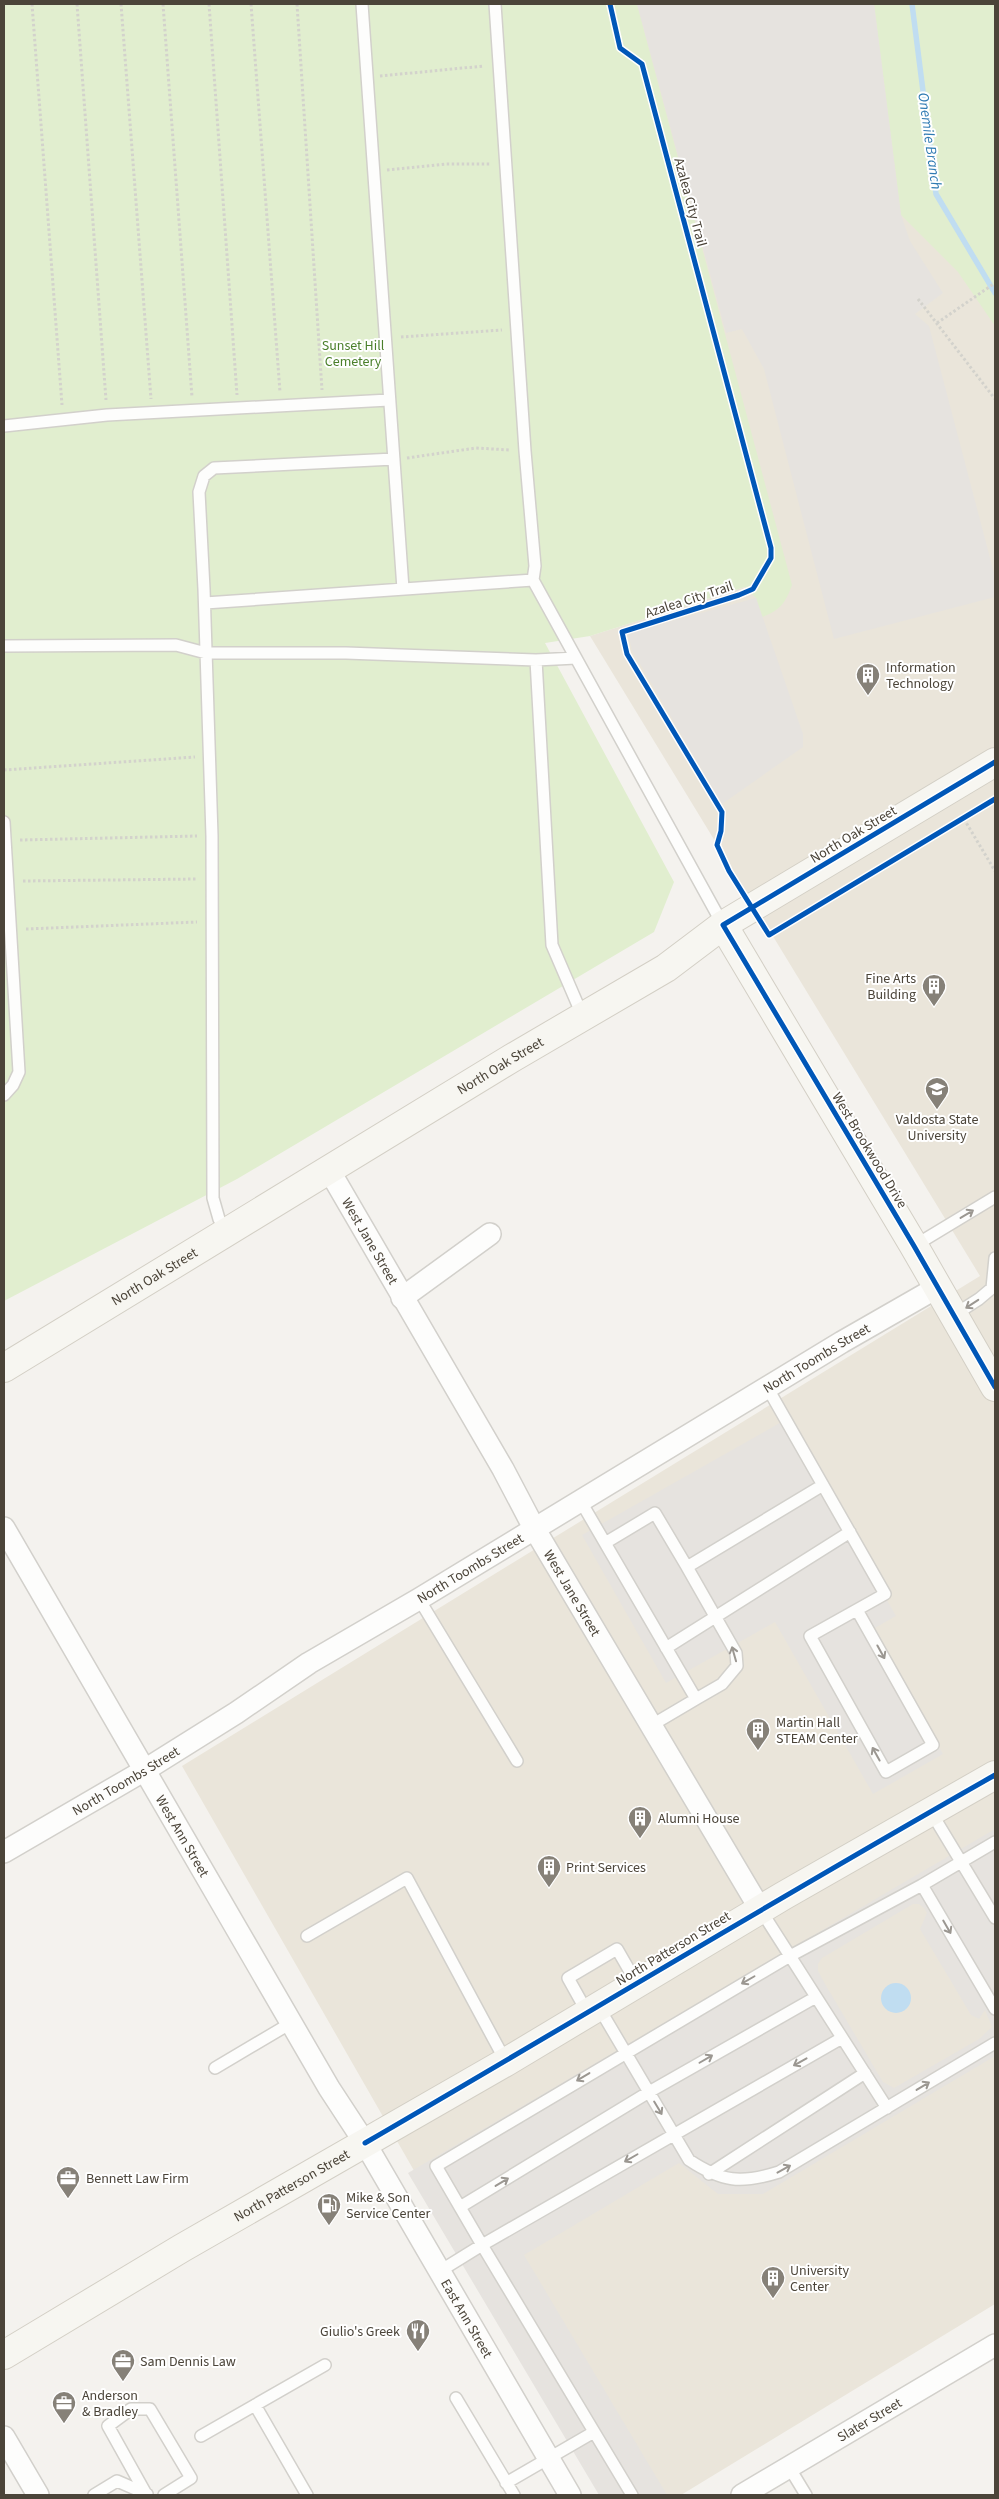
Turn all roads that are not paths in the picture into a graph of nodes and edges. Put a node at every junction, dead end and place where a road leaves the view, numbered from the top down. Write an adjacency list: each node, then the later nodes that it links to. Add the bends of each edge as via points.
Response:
1 (362, 4): 3 (lane)
2 (495, 4): 6 (lane, via 535,566)
3 (388, 400): 4 (lane, via 107,415); 5 (lane)
4 (4, 426)
5 (394, 460): 7 (lane); 8 (lane, via 214,468 204,476 198,492)
6 (533, 580): 7 (lane); 11 (lane)
7 (403, 589): 8 (lane)
8 (205, 603): 10 (lane)
9 (4, 646): 10 (lane, via 176,645)
10 (206, 652): 12 (lane); 23 (lane, via 212,836 213,1198)
11 (576, 658): 12 (lane); 16 (lane)
12 (536, 660): 19 (lane, via 552,945)
13 (995, 762): 16 (main road, North Oak Street)
14 (4, 822): 15 (lane)
15 (5, 840): 18 (lane)
16 (723, 925): 19 (main road, North Oak Street, via 666,968); 25 (main road, West Brookwood Drive)
17 (4, 966): 18 (lane)
18 (12, 975): 20 (lane, via 19,1072)
19 (583, 1017): 21 (main road, North Oak Street)
20 (4, 1095)
21 (329, 1170): 23 (main road, North Oak Street); 28 (street, West Jane Street)
22 (995, 1197): 25 (lane, one-way to 22)
23 (227, 1233): 30 (main road, North Oak Street)
24 (490, 1234): 28 (street)
25 (914, 1246): 27 (main road, West Brookwood Drive)
26 (995, 1258): 29 (lane, one-way to 29, via 992,1288)
27 (938, 1287): 29 (main road, West Brookwood Drive); 32 (street, North Toombs Street)
28 (402, 1298): 36 (street, West Jane Street)
29 (954, 1315): 31 (main road, West Brookwood Drive)
30 (4, 1368)
31 (995, 1387)
32 (767, 1388): 33 (lane); 34 (street, North Toombs Street)
33 (823, 1485): 37 (lane); 39 (lane)
34 (580, 1500): 36 (street, North Toombs Street); 38 (lane)
35 (4, 1528): 47 (street, West Ann Street)
36 (534, 1528): 40 (street, North Toombs Street); 45 (street, West Jane Street)
37 (850, 1532): 41 (lane, via 885,1594); 42 (lane)
38 (605, 1543): 39 (lane, via 655,1513); 43 (lane)
39 (686, 1567): 42 (lane)
40 (419, 1599): 46 (lane); 47 (street, North Toombs Street, via 310,1663)
41 (857, 1610): 41 (lane, one-way to 41, via 933,1745 886,1772 810,1636)
42 (715, 1617): 43 (lane); 44 (lane, one-way to 42, via 722,1684 737,1666 736,1653)
43 (666, 1648): 44 (lane)
44 (696, 1700): 45 (lane)
45 (652, 1725): 54 (street, West Jane Street)
46 (517, 1761)
47 (144, 1770): 51 (street, North Toombs Street); 62 (street, West Ann Street)
48 (995, 1775): 49 (main road, North Patterson Street)
49 (931, 1812): 52 (lane); 54 (main road, North Patterson Street)
50 (995, 1842): 52 (lane)
51 (4, 1852)
52 (961, 1862): 53 (lane); 55 (lane)
53 (922, 1885): 57 (lane); 61 (lane, one-way to 61)
54 (760, 1909): 57 (lane); 58 (main road, North Patterson Street)
55 (995, 1918)
56 (307, 1936): 66 (lane, via 407,1878)
57 (790, 1956): 59 (lane); 65 (lane, one-way to 65)
58 (636, 1982): 60 (main road, North Patterson Street); 60 (lane, via 617,1950 568,1978)
59 (816, 1997): 63 (lane); 69 (lane, one-way to 59)
60 (592, 2009): 65 (lane); 66 (main road, North Patterson Street)
61 (995, 2009)
62 (291, 2022): 67 (lane); 72 (street, West Ann Street)
63 (842, 2038): 68 (lane); 71 (lane, one-way to 71)
64 (995, 2043): 70 (lane, one-way to 64)
65 (625, 2052): 69 (lane); 74 (lane, one-way to 74, via 436,2166)
66 (506, 2062): 72 (main road, North Patterson Street)
67 (215, 2068)
68 (865, 2072): 70 (lane); 73 (lane)
69 (649, 2092): 71 (lane, one-way to 71); 74 (lane, one-way to 69)
70 (887, 2108): 73 (lane, one-way to 70, via 729,2180 756,2179 779,2172)
71 (673, 2133): 73 (lane, via 689,2160); 75 (lane, one-way to 75)
72 (365, 2143): 76 (street, East Ann Street); 78 (main road, North Patterson Street)
73 (709, 2174)
74 (460, 2207): 75 (lane)
75 (482, 2245): 76 (lane); 82 (lane)
76 (440, 2271): 85 (street, East Ann Street)
77 (995, 2345): 86 (street, Slater Street)
78 (4, 2355)
79 (325, 2365): 81 (lane)
80 (456, 2398): 87 (lane)
81 (255, 2405): 83 (lane); 92 (lane)
82 (594, 2432): 85 (lane); 95 (lane)
83 (201, 2436)
84 (4, 2437): 89 (street)
85 (548, 2458): 87 (lane); 94 (street, East Ann Street)
86 (789, 2467): 96 (street, Slater Street); 97 (lane)
87 (506, 2482): 93 (lane)
88 (147, 2494): 90 (lane, via 117,2481); 91 (lane, via 108,2426 131,2409 150,2409 191,2478)
89 (38, 2495)
90 (94, 2495)
91 (164, 2495)
92 (307, 2495)
93 (514, 2495)
94 (570, 2495)
95 (632, 2495)
96 (742, 2495)
97 (806, 2495)

